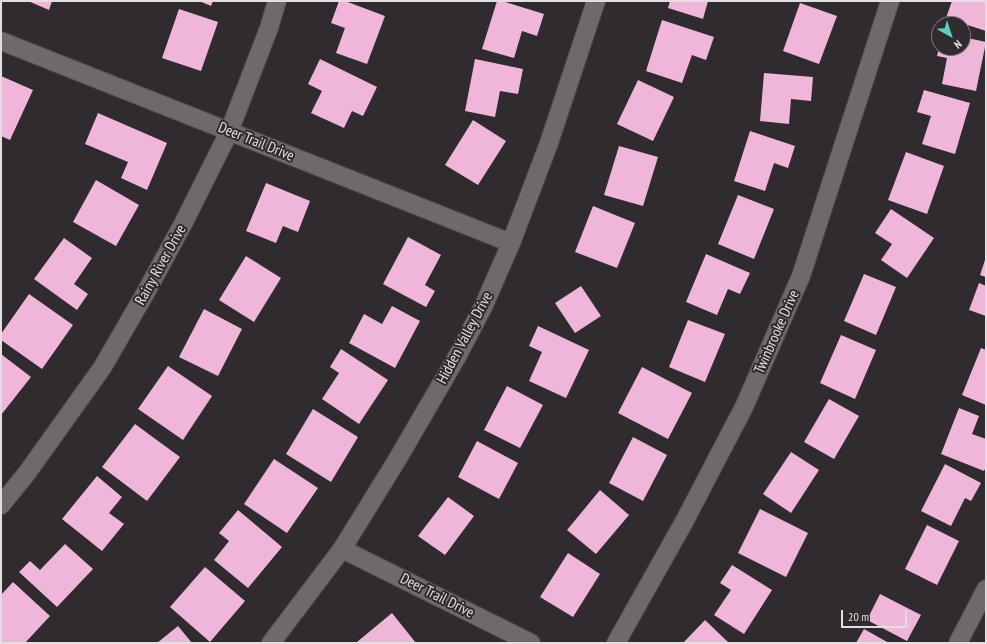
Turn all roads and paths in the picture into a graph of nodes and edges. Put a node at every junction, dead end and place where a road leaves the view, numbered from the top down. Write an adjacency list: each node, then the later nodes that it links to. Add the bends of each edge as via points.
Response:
1 (277, 1): 5 (street, Rainy River Drive)
2 (596, 1): 6 (street, Hidden Valley Drive, via 549,143)
3 (890, 1): 12 (street, Twinbrooke Drive, via 801,276 744,407 684,522)
4 (1, 41): 5 (street, Deer Trail Drive)
5 (229, 132): 6 (street, Deer Trail Drive); 7 (street, Rainy River Drive, via 184,222 102,368 28,473)
6 (511, 243): 8 (street, Hidden Valley Drive, via 484,305 458,355)
7 (1, 505)
8 (342, 549): 10 (street, Hidden Valley Drive); 11 (street, Deer Trail Drive)
9 (986, 589): 13 (street)
10 (271, 643)
11 (531, 643)
12 (616, 643)
13 (958, 643)

